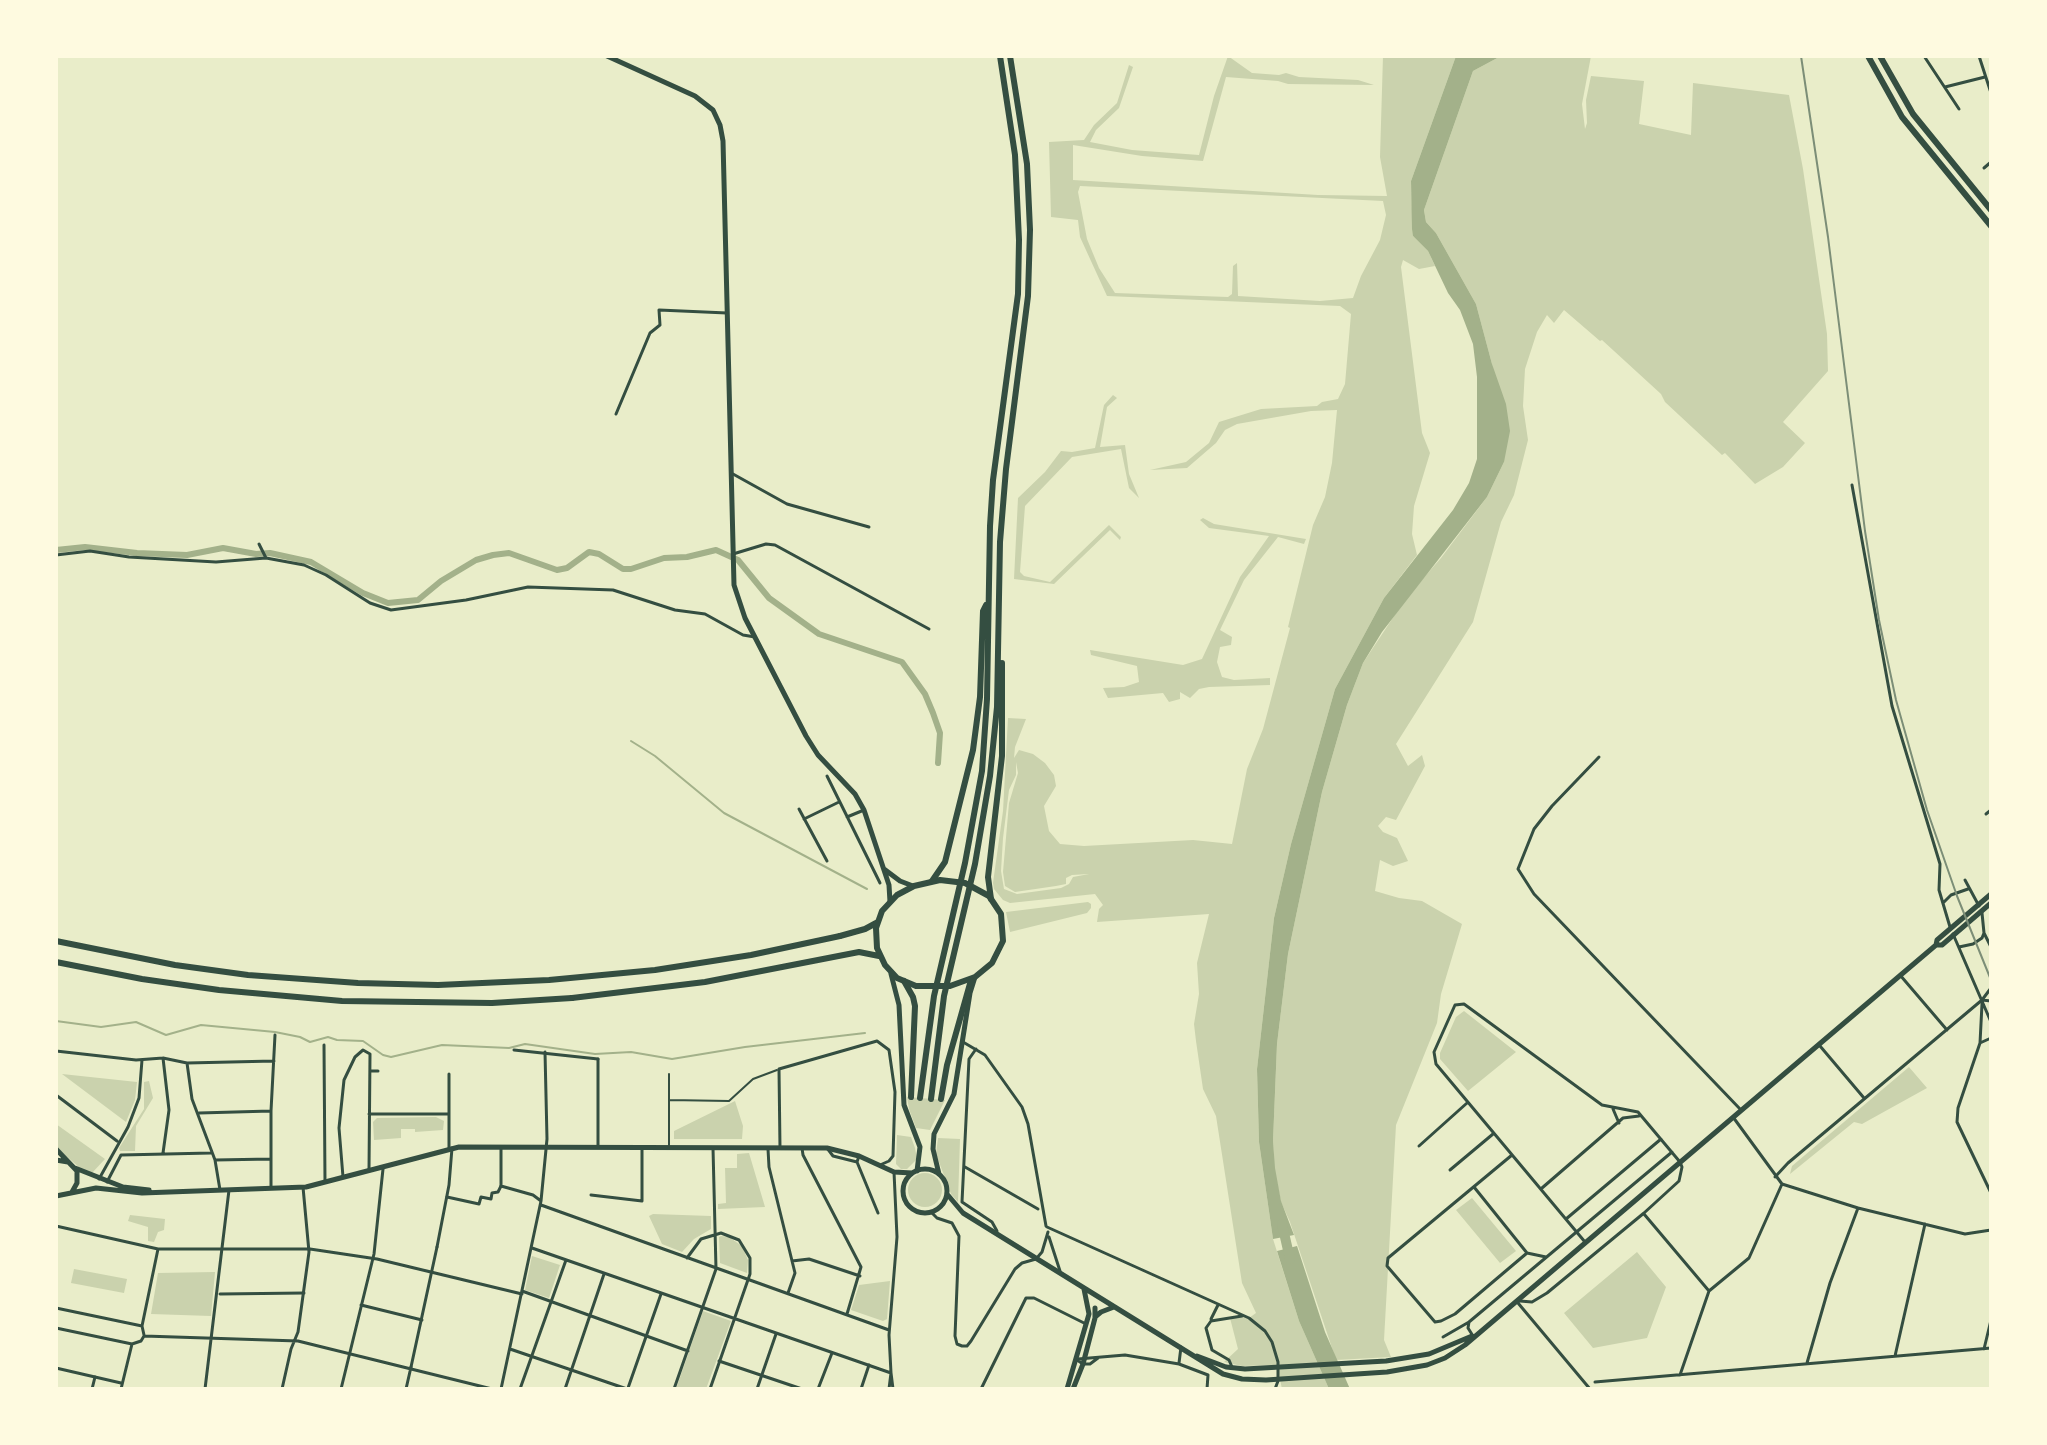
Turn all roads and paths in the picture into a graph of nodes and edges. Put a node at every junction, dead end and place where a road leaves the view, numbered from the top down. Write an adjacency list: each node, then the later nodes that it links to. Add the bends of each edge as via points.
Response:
1 (607, 56): 16 (main road, via 695,96 717,117 723,141)
2 (1000, 56): 25 (highway, via 1015,155 1018,294 993,480)
3 (1010, 56): 27 (highway, via 1027,164 1030,230 1028,296 1004,484)
4 (1868, 56): 15 (highway, via 1902,117)
5 (1880, 56): 14 (highway, via 1913,114)
6 (1924, 56): 9 (street)
7 (1979, 56): 8 (street)
8 (1985, 77): 9 (street); 10 (street)
9 (1945, 87): 11 (street)
10 (1991, 93)
11 (1959, 109)
12 (1991, 162): 13 (street)
13 (1984, 168)
14 (1991, 210)
15 (1991, 226)
16 (727, 313): 17 (street, via 659,310 660,325 650,333); 18 (main road)
17 (616, 414)
18 (730, 473): 20 (street, via 787,504); 23 (main road)
19 (1852, 485): 48 (street, via 1892,706 1940,864)
20 (869, 527)
21 (259, 544): 22 (street)
22 (264, 554): 24 (street, via 216,562 90,551); 28 (street, via 304,565 391,610 528,587 606,589 702,613)
23 (734, 554): 26 (street, via 775,545); 28 (main road, via 737,597)
24 (56, 555)
25 (988, 602): 41 (highway, via 971,758 945,862); 89 (highway, via 982,771 934,996)
26 (929, 629)
27 (999, 635): 46 (highway, via 1002,756 988,877); 91 (highway, via 990,776 944,996)
28 (755, 637): 33 (main road, via 812,746)
29 (1599, 757): 96 (street, via 1534,829 1518,869 1534,894)
30 (827, 776): 31 (street)
31 (839, 802): 36 (street); 37 (street)
32 (799, 809): 37 (street)
33 (864, 810): 36 (street); 39 (main road)
34 (1991, 810): 35 (street)
35 (1986, 814)
36 (847, 817): 42 (street)
37 (804, 819): 38 (street)
38 (827, 861)
39 (883, 867): 43 (main road); 47 (main road)
40 (1965, 880): 44 (street)
41 (932, 881): 43 (highway); 46 (highway, via 981,889)
42 (880, 883)
43 (914, 886): 47 (highway)
44 (1968, 889): 48 (street); 50 (street)
45 (1991, 894): 50 (main road)
46 (991, 899): 61 (highway, via 1003,921 1003,941 992,963)
47 (890, 902): 51 (highway)
48 (1943, 903): 52 (street)
49 (1991, 903): 50 (main road)
50 (1980, 908): 52 (main road); 53 (street)
51 (878, 922): 54 (highway, via 840,936 655,970 438,985 248,975); 57 (highway)
52 (1952, 932): 55 (street); 60 (main road)
53 (1984, 933): 55 (street, via 1973,944); 56 (street)
54 (56, 941)
55 (1959, 947): 64 (street)
56 (1991, 947)
57 (879, 956): 58 (highway, via 856,952 705,982 478,1003 342,1001 219,990); 59 (highway)
58 (56, 962)
59 (891, 973): 62 (highway); 137 (main road, via 899,1005 904,1105 920,1147)
60 (1900, 975): 67 (street); 72 (main road)
61 (973, 978): 62 (highway, via 925,987); 70 (main road); 92 (highway)
62 (904, 981): 88 (highway, via 915,1006)
63 (1991, 988): 64 (street)
64 (1982, 1000): 65 (street); 66 (street); 67 (street); 71 (street)
65 (1991, 1001)
66 (1991, 1022)
67 (1947, 1030): 90 (street)
68 (275, 1035): 80 (street)
69 (1991, 1038): 71 (street)
70 (963, 1042): 74 (street); 138 (main road, via 954,1094 934,1134)
71 (1980, 1043): 156 (street, via 1957,1122)
72 (1818, 1044): 90 (street); 96 (main road)
73 (324, 1045): 143 (street)
74 (976, 1049): 132 (street, via 969,1059); 173 (street, via 1022,1107)
75 (514, 1050): 77 (street)
76 (56, 1051): 79 (street)
77 (545, 1052): 110 (street); 111 (street, via 598,1059)
78 (163, 1058): 79 (street); 81 (street); 122 (street, via 169,1110)
79 (142, 1060): 107 (street, via 139,1098)
80 (274, 1061): 81 (street); 97 (street)
81 (187, 1063): 98 (street)
82 (779, 1069): 93 (lane, via 753,1079 729,1101); 117 (street); 130 (street, via 873,1041 885,1045 895,1092 893,1156)
83 (370, 1071): 84 (street); 99 (street); 140 (street, via 370,1054 363,1050 344,1080 339,1128)
84 (378, 1071)
85 (449, 1074): 100 (street)
86 (669, 1074): 93 (lane)
87 (56, 1095): 107 (street)
88 (911, 1097)
89 (920, 1098)
90 (1864, 1098): 139 (street)
91 (931, 1099)
92 (941, 1099)
93 (669, 1100): 114 (lane)
94 (1467, 1103): 95 (street, via 1434,1055 1449,1012 1464,1004 1598,1103); 105 (street); 108 (street)
95 (1616, 1109): 101 (street); 103 (street); 104 (street)
96 (1741, 1110): 102 (main road)
97 (271, 1111): 98 (street); 124 (street)
98 (197, 1113): 121 (street)
99 (369, 1114): 100 (street); 134 (street)
100 (449, 1114): 112 (street)
101 (1642, 1117): 103 (street); 106 (street)
102 (1733, 1117): 129 (main road); 139 (street)
103 (1623, 1118): 104 (street)
104 (1619, 1123): 150 (street)
105 (1493, 1134): 123 (street); 135 (street)
106 (1661, 1139): 120 (street); 170 (street)
107 (118, 1142): 141 (street)
108 (1419, 1146)
109 (501, 1147): 110 (main road); 112 (main road); 145 (street)
110 (547, 1147): 111 (main road); 155 (street)
111 (598, 1147): 113 (main road)
112 (451, 1148): 131 (main road); 160 (street)
113 (642, 1148): 114 (main road); 159 (street, via 642,1201)
114 (669, 1148): 115 (main road)
115 (713, 1148): 116 (main road); 176 (street)
116 (768, 1148): 117 (main road); 189 (street)
117 (780, 1148): 118 (main road)
118 (802, 1148): 125 (main road, via 827,1148); 194 (street, via 861,1267)
119 (56, 1149): 128 (main road)
120 (1672, 1152): 129 (street); 175 (street)
121 (212, 1153): 122 (street); 127 (street)
122 (163, 1154): 142 (street, via 121,1155)
123 (1512, 1155): 147 (street); 150 (street)
124 (271, 1159): 127 (street); 148 (street)
125 (858, 1159): 130 (main road); 167 (street)
126 (56, 1160): 128 (main road)
127 (215, 1160): 151 (street)
128 (69, 1162): 133 (main road)
129 (1680, 1162): 169 (street, via 1679,1181); 178 (main road)
130 (880, 1165): 136 (main road)
131 (383, 1166): 134 (main road); 186 (street)
132 (964, 1167): 165 (street); 177 (street, via 963,1203 994,1224)
133 (75, 1168): 141 (main road); 154 (main road, via 77,1183)
134 (369, 1170): 140 (main road)
135 (1450, 1170)
136 (894, 1172): 137 (main road); 149 (main road); 223 (street, via 897,1237)
137 (914, 1172): 138 (main road, via 928,1169); 149 (main road)
138 (939, 1174): 157 (main road)
139 (1775, 1174): 144 (street)
140 (343, 1177): 143 (main road)
141 (99, 1179): 142 (main road)
142 (107, 1182): 153 (main road)
143 (325, 1182): 146 (main road)
144 (1782, 1184): 164 (street); 197 (street, via 1749,1258)
145 (501, 1186): 158 (street); 160 (street, via 491,1199 481,1197 479,1204)
146 (303, 1187): 148 (main road); 182 (street)
147 (1473, 1187): 183 (street); 183 (street, via 1387,1266 1435,1322 1455,1314)
148 (271, 1188): 152 (main road)
149 (904, 1188): 166 (main road, via 911,1207)
150 (1541, 1189): 170 (street)
151 (220, 1190): 152 (main road); 153 (main road)
152 (230, 1190): 181 (street)
153 (158, 1191): 154 (main road)
154 (71, 1192): 161 (main road)
155 (542, 1192): 158 (street); 162 (street)
156 (1991, 1193)
157 (947, 1194): 163 (main road); 168 (main road)
158 (533, 1195): 162 (street)
159 (591, 1195)
160 (447, 1197): 191 (street)
161 (58, 1198)
162 (541, 1203): 179 (street); 185 (street)
163 (940, 1207): 166 (main road); 168 (main road)
164 (1858, 1208): 171 (street); 247 (street)
165 (1038, 1209)
166 (931, 1212): 187 (street, via 952,1223 959,1236 957,1344 969,1344 1011,1273)
167 (878, 1213)
168 (963, 1213): 177 (main road)
169 (1644, 1213): 197 (street); 204 (street, via 1547,1293 1532,1302)
170 (1566, 1219): 175 (street)
171 (1925, 1224): 174 (street, via 1965,1234); 242 (street)
172 (56, 1226): 180 (street)
173 (1047, 1230): 187 (street); 193 (street); 207 (street)
174 (1991, 1230)
175 (1576, 1231): 178 (street); 184 (street)
176 (715, 1234): 185 (street, via 701,1239); 190 (street); 195 (street, via 731,1235 746,1247 751,1262)
177 (997, 1235): 187 (main road)
178 (1585, 1242): 204 (main road)
179 (532, 1248): 188 (street); 199 (street)
180 (158, 1249): 181 (street); 221 (street)
181 (223, 1249): 182 (street); 229 (street)
182 (310, 1249): 186 (street); 198 (street)
183 (1527, 1253): 184 (street)
184 (1546, 1257): 219 (street)
185 (687, 1258): 190 (street)
186 (372, 1259): 191 (street); 206 (street)
187 (1036, 1259): 193 (main road)
188 (566, 1260): 192 (street); 205 (street)
189 (792, 1261): 194 (street, via 809,1259); 200 (street, via 795,1275)
190 (716, 1269): 195 (street); 210 (street)
191 (433, 1273): 199 (street); 216 (street)
192 (604, 1274): 202 (street); 212 (street)
193 (1061, 1275): 196 (main road)
194 (860, 1276): 211 (street)
195 (748, 1279): 200 (street); 215 (street)
196 (1084, 1289): 203 (main road); 213 (main road)
197 (1709, 1291): 254 (street)
198 (304, 1293): 201 (street); 230 (street)
199 (522, 1293): 205 (street); 234 (street)
200 (788, 1293): 211 (street)
201 (220, 1294)
202 (661, 1294): 210 (street); 225 (street)
203 (1101, 1299): 208 (main road); 213 (main road)
204 (1516, 1300): 227 (main road); 283 (street)
205 (551, 1301): 212 (street); 241 (street)
206 (361, 1305): 216 (street); 238 (street)
207 (1218, 1305): 214 (street); 218 (street)
208 (1115, 1307): 213 (main road); 232 (main road)
209 (56, 1308): 221 (street)
210 (702, 1308): 215 (street); 237 (street)
211 (847, 1314): 223 (street)
212 (590, 1316): 225 (street); 252 (street)
213 (1092, 1316): 220 (main road); 236 (main road)
214 (1242, 1316): 218 (street); 282 (street, via 1272,1342 1278,1362)
215 (734, 1319): 224 (street); 245 (street)
216 (422, 1320): 249 (street)
217 (1991, 1320): 235 (street)
218 (1210, 1322): 251 (street, via 1205,1332 1210,1347)
219 (1469, 1322): 227 (street); 228 (street)
220 (1086, 1324): 244 (main road); 278 (street, via 1026,1298)
221 (142, 1326): 226 (street)
222 (56, 1328): 231 (street)
223 (889, 1330): 253 (street)
224 (776, 1334): 239 (street); 255 (street)
225 (647, 1335): 237 (street); 270 (street)
226 (144, 1336): 229 (street); 231 (street)
227 (1473, 1336): 240 (main road, via 1445,1358 1387,1372 1242,1379); 251 (main road, via 1429,1354 1386,1361)
228 (1443, 1337)
229 (212, 1338): 230 (street); 262 (street)
230 (294, 1340): 238 (street); 263 (street)
231 (132, 1344): 258 (street)
232 (1181, 1347): 240 (main road); 246 (street)
233 (1991, 1348): 235 (street)
234 (510, 1349): 241 (street); 267 (street)
235 (1984, 1349): 242 (street)
236 (1086, 1350): 243 (street); 244 (main road)
237 (688, 1351): 271 (street)
238 (349, 1352): 249 (street); 264 (street)
239 (832, 1353): 248 (street); 275 (street)
240 (1193, 1355): 251 (main road)
241 (531, 1356): 252 (street); 268 (street)
242 (1895, 1356): 247 (street)
243 (1098, 1358): 244 (street, via 1092,1363); 246 (street, via 1132,1355)
244 (1081, 1360): 279 (main road); 280 (main road)
245 (719, 1361): 255 (street); 272 (street)
246 (1179, 1364): 281 (street, via 1208,1375)
247 (1806, 1364): 254 (street)
248 (869, 1365): 253 (street); 276 (street)
249 (411, 1367): 265 (street); 266 (street)
250 (56, 1368): 256 (street)
251 (1233, 1368)
252 (571, 1370): 269 (street); 270 (street)
253 (891, 1373): 277 (street)
254 (1680, 1375): 257 (street)
255 (762, 1376): 273 (street); 274 (street)
256 (95, 1377): 258 (street); 260 (street)
257 (1595, 1382)
258 (121, 1386)
259 (159, 1388): 261 (street)
260 (92, 1389)
261 (177, 1389)
262 (205, 1389)
263 (282, 1389)
264 (341, 1389)
265 (406, 1389)
266 (492, 1389)
267 (501, 1389)
268 (520, 1389)
269 (565, 1389)
270 (627, 1389)
271 (674, 1389)
272 (710, 1389)
273 (757, 1389)
274 (802, 1389)
275 (818, 1389)
276 (861, 1389)
277 (891, 1389)
278 (981, 1389)
279 (1067, 1389)
280 (1073, 1389)
281 (1207, 1389)
282 (1275, 1389)
283 (1590, 1389)

